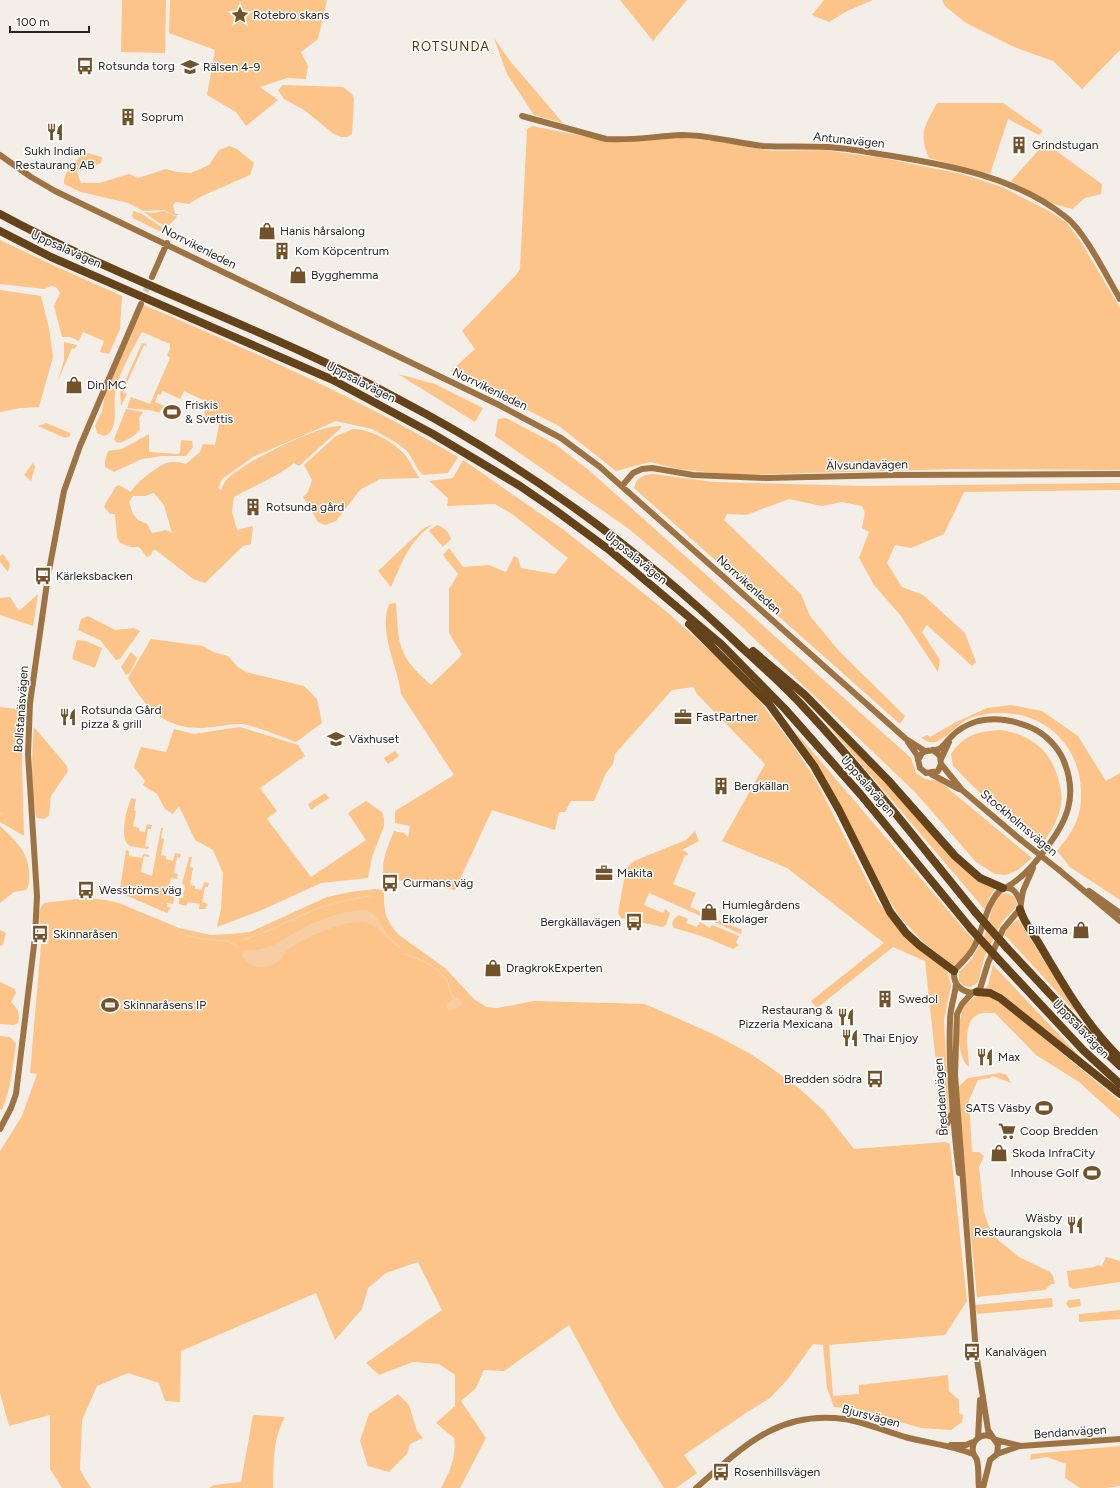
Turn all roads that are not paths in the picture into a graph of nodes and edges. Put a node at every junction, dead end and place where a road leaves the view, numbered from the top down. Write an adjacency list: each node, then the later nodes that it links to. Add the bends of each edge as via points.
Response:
1 (522, 116): 7 (street, Antunavägen, via 606,139 701,136 763,146 843,149 965,170 1002,182 1069,219)
2 (0, 155): 5 (street, Norrvikenleden, via 55,191)
3 (0, 214): 12 (highway, Uppsalavägen, via 57,244 319,359 429,415 524,472 594,520)
4 (0, 231): 11 (highway, Uppsalavägen, via 333,380 383,406 520,486 608,550)
5 (167, 243): 6 (street); 10 (street, Norrvikenleden, via 532,422 579,450)
6 (152, 277)
7 (1120, 300)
8 (141, 304): 35 (street, Bollstanäsvägen, via 80,446 64,491 48,576 30,709 29,777 37,896 35,937 16,1094)
9 (1120, 474): 10 (street, Älvsundavägen, via 928,474 766,478 692,475 652,468 633,473)
10 (622, 486): 14 (street, Norrvikenleden)
11 (649, 584): 27 (highway, via 769,704 814,766 890,912 919,945); 32 (highway, Uppsalavägen, bridge, via 721,644 785,709 861,795 971,929 1084,1051)
12 (702, 609): 23 (highway, via 805,695 888,780 955,856 980,878); 31 (highway, Uppsalavägen, bridge, via 798,701 976,913)
13 (951, 737): 15 (street, via 940,748); 18 (street); 21 (street, via 978,721 1005,720 1021,723 1036,730 1050,740 1061,754 1068,769 1071,786 1069,806 1064,824)
14 (906, 739): 16 (street, Norrvikenleden); 17 (street, Norrvikenleden, via 917,754)
15 (933, 750): 16 (street); 18 (street, via 940,756)
16 (925, 751): 17 (street)
17 (918, 760): 19 (street, via 920,768)
18 (941, 761): 19 (street, via 938,771); 20 (street, Stockholmsvägen)
19 (931, 774): 20 (street, Stockholmsvägen)
20 (962, 790): 22 (street, Stockholmsvägen, bridge)
21 (1036, 862): 23 (street); 24 (street, via 1027,878)
22 (1060, 871): 25 (street, Stockholmsvägen); 26 (street, Stockholmsvägen)
23 (1005, 888): 24 (street, via 1013,889 1018,895); 27 (street, via 996,893 974,948)
24 (1021, 907): 29 (street, Breddenvägen, via 1003,928 988,963 983,984); 30 (highway, via 1027,926 1072,1000 1099,1036)
25 (1120, 913)
26 (1120, 921)
27 (954, 971): 28 (street, Breddenvägen)
28 (956, 984): 29 (street, via 963,990); 34 (street, Breddenvägen, via 950,1018 949,1064)
29 (974, 992): 33 (highway, via 990,993 1000,998); 37 (street, Breddenvägen, via 962,1004 957,1014 955,1048)
30 (1120, 1058)
31 (1120, 1066)
32 (1120, 1084)
33 (1120, 1094)
34 (952, 1105): 36 (street, via 950,1120); 37 (street, Breddenvägen)
35 (0, 1129)
36 (939, 1132)
37 (964, 1209): 38 (street, Breddenvägen)
38 (981, 1391): 39 (street, Breddenvägen, via 988,1430); 41 (street, Breddenvägen)
39 (994, 1438): 41 (street, via 984,1435); 43 (street, Bendanvägen); 44 (street, Breddenvägen, via 998,1445)
40 (1120, 1439): 43 (street, Bendanvägen)
41 (975, 1440): 42 (street, Bjursvägen, via 966,1445); 45 (street, Breddenvägen)
42 (942, 1445): 45 (street, Bjursvägen); 47 (street, Bjursvägen, via 921,1442 853,1420 815,1417 788,1422 762,1434)
43 (1021, 1446): 44 (street, Bendanvägen)
44 (996, 1454): 46 (street)
45 (975, 1456): 46 (street, via 985,1461); 48 (street, Breddenvägen)
46 (990, 1460): 49 (street)
47 (696, 1488)
48 (979, 1488)
49 (983, 1488)

